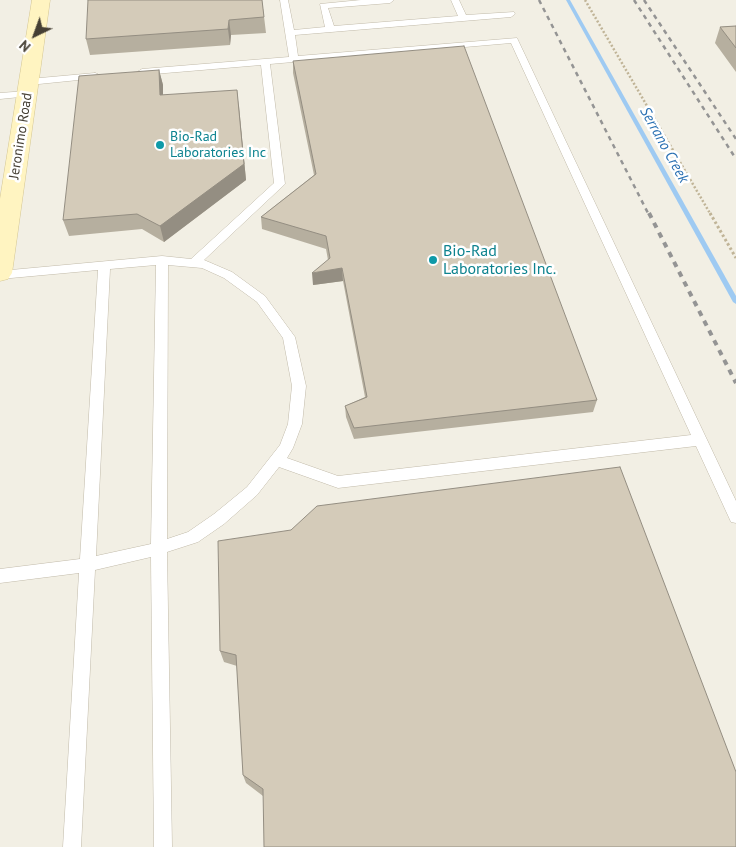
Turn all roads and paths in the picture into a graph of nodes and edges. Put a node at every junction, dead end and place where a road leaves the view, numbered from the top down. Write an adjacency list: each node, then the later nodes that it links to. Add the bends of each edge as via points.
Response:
1 (41, 0): 14 (main road, Jeronimo Road)
2 (284, 0): 9 (lane)
3 (390, 0): 8 (lane, via 323,6)
4 (455, 0): 7 (lane)
5 (585, 0): 16 (path)
6 (511, 14): 7 (lane)
7 (463, 18): 8 (lane)
8 (330, 30): 9 (lane)
9 (289, 33): 10 (lane)
10 (294, 59): 11 (lane); 21 (lane, via 514,40)
11 (265, 62): 12 (lane); 18 (lane, via 280,184)
12 (127, 74)
13 (107, 75): 14 (lane)
14 (28, 88): 15 (lane); 20 (main road, Jeronimo Road)
15 (0, 96)
16 (736, 258)
17 (162, 260): 18 (lane); 19 (lane); 24 (lane)
18 (194, 263): 22 (lane, via 228,275 260,299 289,336 299,386 295,424 286,448)
19 (104, 265): 20 (lane); 25 (lane)
20 (0, 274)
21 (700, 440): 22 (lane, via 338,482); 23 (lane)
22 (277, 460): 24 (lane, via 252,491 219,519 193,537)
23 (736, 517)
24 (159, 548): 25 (lane); 28 (lane)
25 (88, 564): 26 (lane); 27 (lane)
26 (0, 576)
27 (72, 847)
28 (163, 847)

